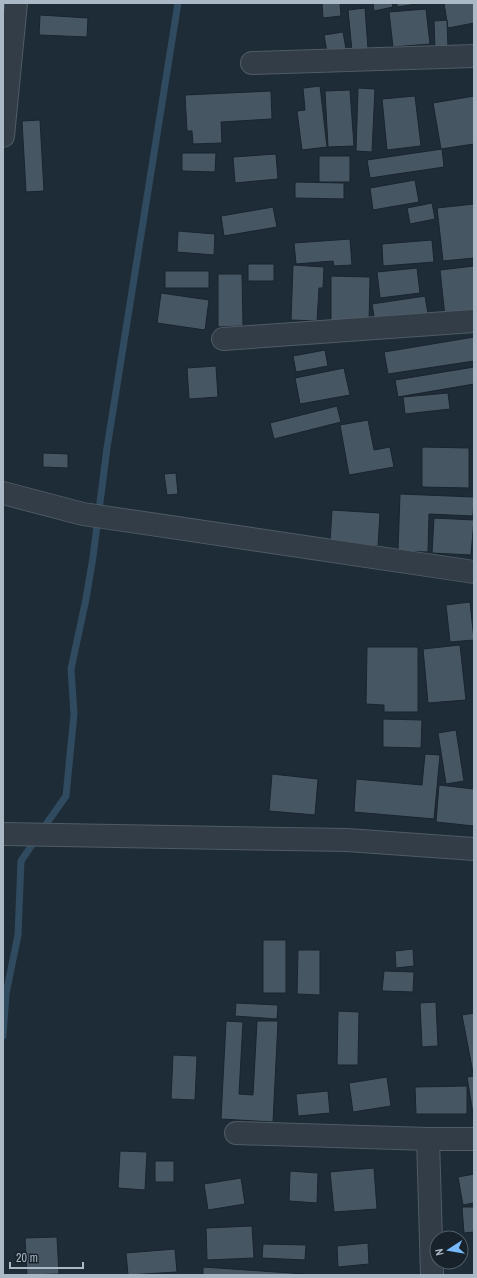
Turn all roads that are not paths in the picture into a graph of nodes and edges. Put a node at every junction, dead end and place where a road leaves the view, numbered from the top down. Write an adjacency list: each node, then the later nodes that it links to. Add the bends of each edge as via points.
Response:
1 (16, 3): 4 (street)
2 (474, 56): 3 (street)
3 (252, 62)
4 (3, 136)
5 (474, 321): 6 (street)
6 (223, 339)
7 (3, 493): 8 (street, via 83,514 118,520)
8 (474, 572)
9 (3, 834): 10 (street, via 347,840)
10 (474, 849)
11 (236, 1133): 12 (street)
12 (428, 1139): 13 (street); 14 (street)
13 (474, 1139)
14 (432, 1275)

